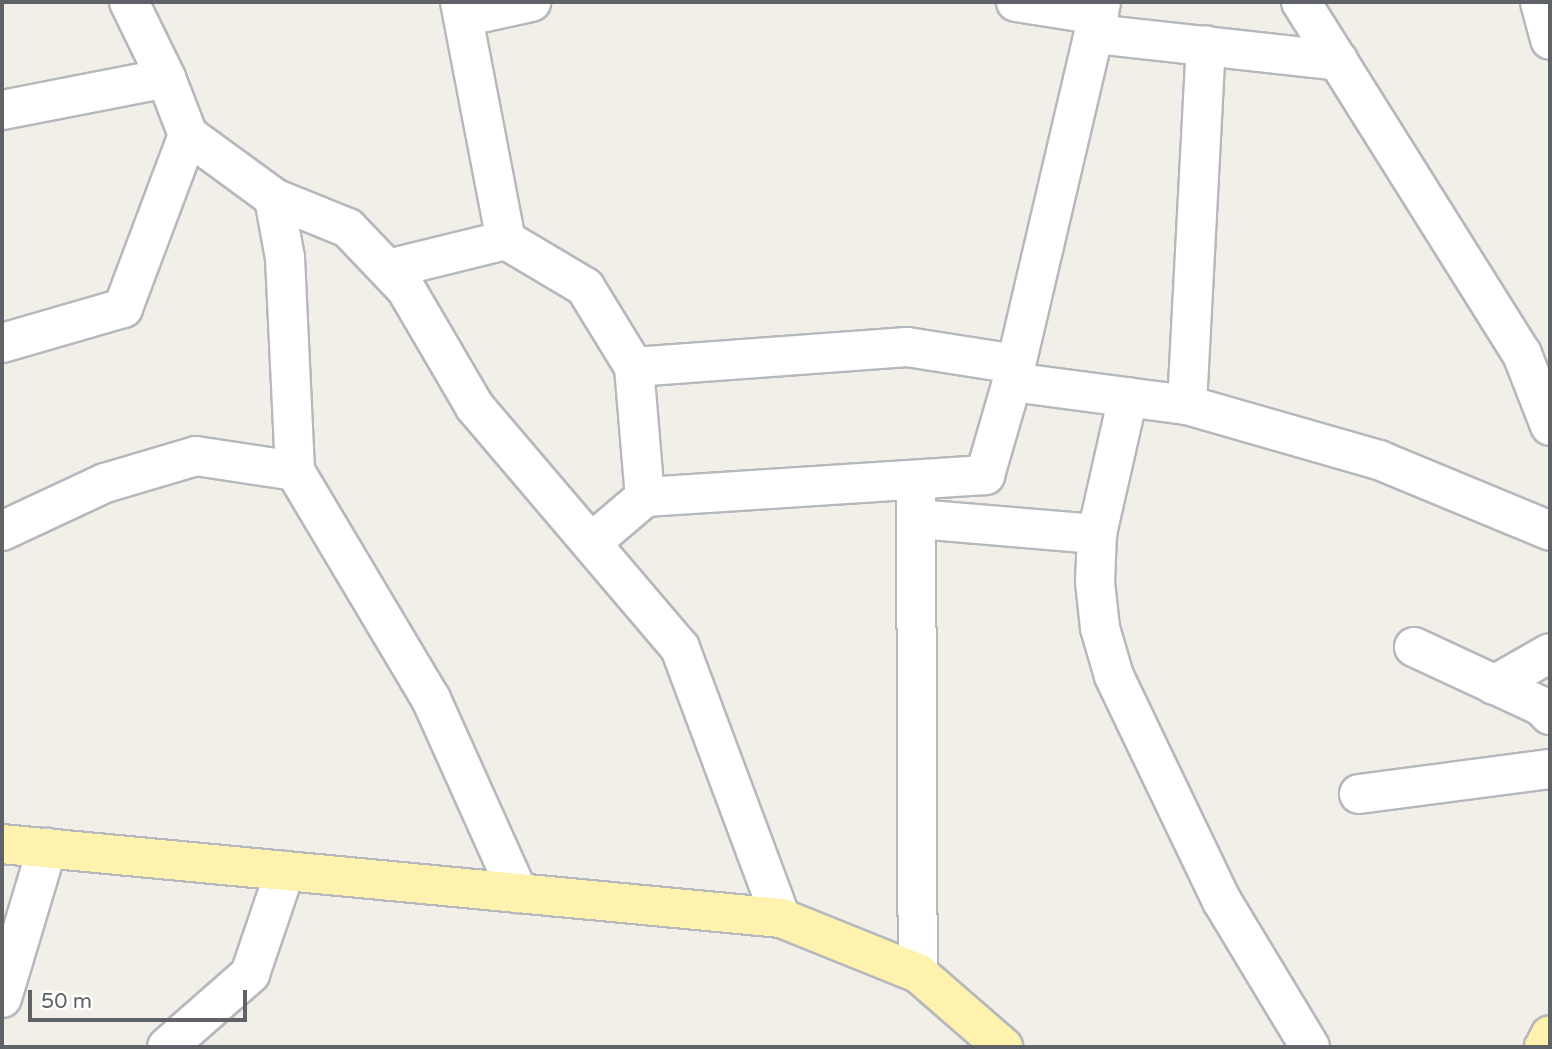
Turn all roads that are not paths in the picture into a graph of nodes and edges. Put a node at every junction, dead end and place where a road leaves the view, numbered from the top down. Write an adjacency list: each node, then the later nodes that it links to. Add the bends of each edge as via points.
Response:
1 (129, 2): 11 (street)
2 (531, 2): 6 (street)
3 (1016, 2): 7 (street)
4 (1301, 2): 10 (street)
5 (1540, 2): 8 (street)
6 (461, 10): 15 (street)
7 (1098, 17): 9 (street); 19 (street)
8 (1550, 40)
9 (1206, 46): 10 (street); 21 (street)
10 (1339, 61): 22 (street, via 1522,354)
11 (166, 78): 12 (street); 13 (street)
12 (2, 110)
13 (188, 135): 14 (street); 17 (street, via 123,308)
14 (274, 198): 16 (street, via 348,228); 23 (street, via 285,258)
15 (506, 240): 16 (street); 18 (street, via 585,287)
16 (388, 270): 30 (street, via 406,289 475,407)
17 (2, 343)
18 (635, 367): 19 (street, via 907,347); 25 (street)
19 (1014, 373): 20 (street); 24 (street, via 985,475)
20 (1128, 397): 21 (street); 29 (street)
21 (1187, 405): 28 (street, via 1379,460)
22 (1550, 426)
23 (295, 471): 27 (street, via 196,456 105,483); 40 (street, via 431,699)
24 (916, 480): 25 (street); 26 (street)
25 (645, 498): 30 (street)
26 (917, 519): 29 (street); 42 (street)
27 (2, 531)
28 (1550, 531)
29 (1097, 534): 47 (street, via 1095,582 1100,628 1114,676 1222,901)
30 (590, 543): 41 (street, via 680,648)
31 (1414, 647): 33 (street)
32 (1550, 653): 33 (street)
33 (1494, 685): 34 (street, via 1541,706)
34 (1550, 715)
35 (1550, 769): 36 (street)
36 (1359, 794)
37 (2, 844): 38 (main road)
38 (47, 848): 39 (main road); 43 (street)
39 (285, 871): 40 (main road); 45 (street, via 250,974)
40 (518, 893): 41 (main road)
41 (781, 918): 42 (main road)
42 (918, 973): 46 (main road)
43 (2, 998)
44 (1550, 1035): 48 (main road)
45 (167, 1047)
46 (1003, 1047)
47 (1310, 1047)
48 (1544, 1047)

